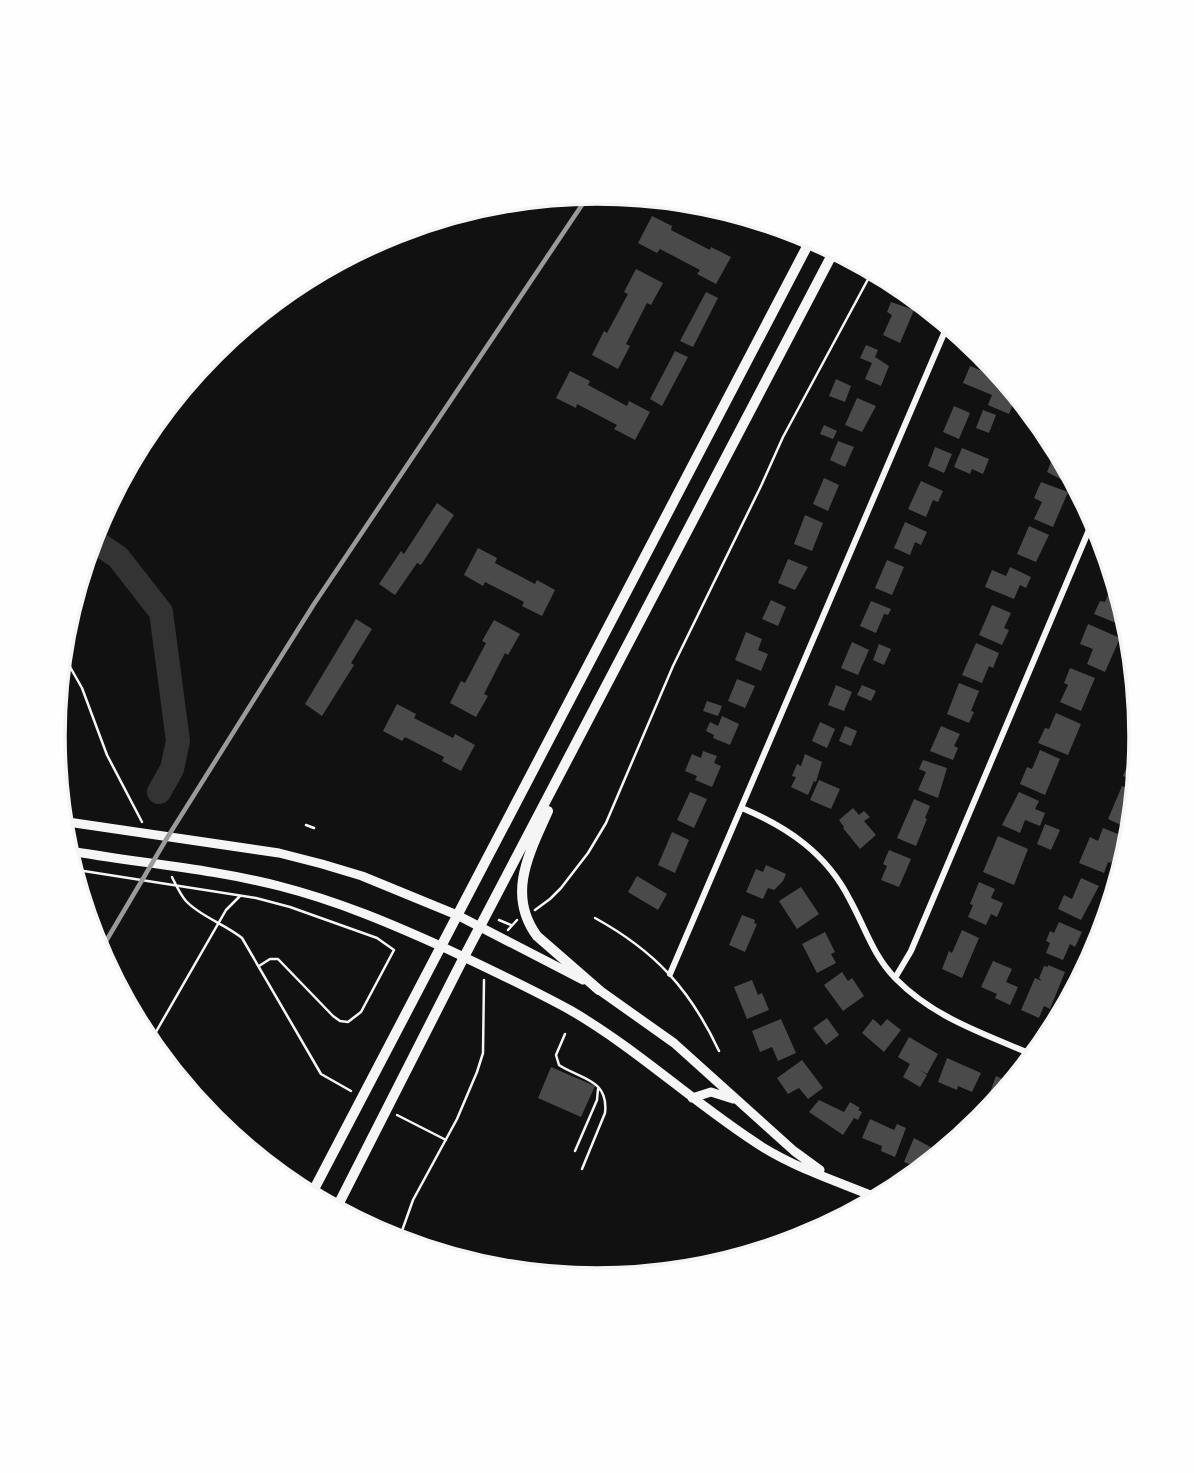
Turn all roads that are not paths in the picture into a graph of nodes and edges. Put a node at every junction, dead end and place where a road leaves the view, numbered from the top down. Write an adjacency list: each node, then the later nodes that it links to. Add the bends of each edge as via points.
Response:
1 (807, 248): 9 (main road)
2 (830, 258): 5 (main road)
3 (944, 333): 6 (street)
4 (1088, 531): 15 (street, via 911,951)
5 (583, 729): 11 (main road); 16 (main road, via 532,848 520,890 537,936)
6 (742, 808): 14 (street); 15 (street, via 787,830 823,859 850,900 872,948)
7 (72, 823): 9 (main road, via 279,853 362,876)
8 (78, 852): 12 (main road, via 281,886 371,916)
9 (457, 915): 11 (main road); 12 (main road)
10 (595, 918): 14 (lane, via 632,941)
11 (481, 927): 13 (main road); 16 (main road)
12 (441, 947): 13 (main road); 26 (main road)
13 (464, 957): 21 (main road, via 583,1018); 28 (main road)
14 (670, 974): 18 (lane, via 696,1006)
15 (895, 978): 19 (street, via 946,1016)
16 (599, 990): 22 (main road, via 674,1043)
17 (565, 1034): 20 (lane, via 556,1055 559,1065)
18 (719, 1051)
19 (1026, 1052)
20 (598, 1086): 23 (lane, via 597,1100); 24 (lane, via 606,1113)
21 (692, 1098): 22 (main road, via 710,1093); 25 (main road, via 766,1149)
22 (738, 1101): 25 (main road)
23 (575, 1151)
24 (582, 1169)
25 (833, 1179): 27 (main road)
26 (315, 1188)
27 (868, 1194)
28 (340, 1202)

